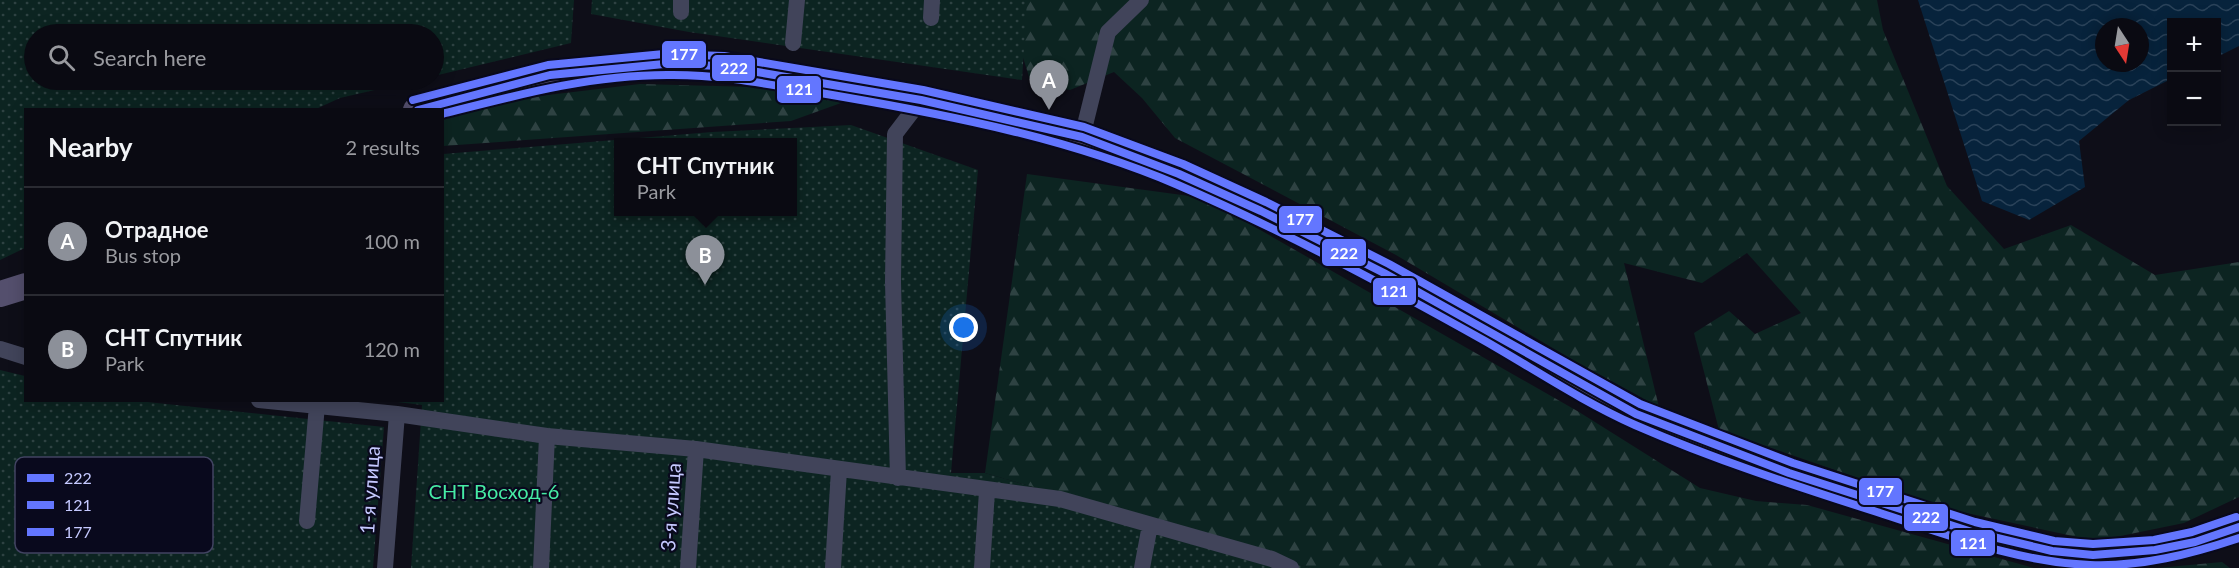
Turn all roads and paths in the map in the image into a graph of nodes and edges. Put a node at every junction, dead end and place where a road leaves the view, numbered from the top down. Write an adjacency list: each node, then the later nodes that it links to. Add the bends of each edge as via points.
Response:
1 (797, 0): 5 (street)
2 (932, 0): 4 (street)
3 (1141, 0): 8 (street, via 1108,32)
4 (931, 18)
5 (793, 43)
6 (921, 100): 7 (main road, via 722,66 664,64 550,75); 8 (main road); 19 (street, via 895,134 893,282)
7 (424, 108)
8 (1082, 137): 23 (main road, via 1220,193 1384,273 1636,414 1790,473 2032,548 2093,555 2134,553 2195,542)
9 (24, 286): 10 (main road)
10 (0, 294)
11 (0, 349): 12 (street)
12 (24, 356)
13 (282, 402): 14 (street)
14 (316, 405): 15 (street); 21 (street)
15 (397, 414): 16 (street); 25 (street, 1-я улица)
16 (547, 436): 17 (street); 26 (street)
17 (696, 449): 18 (street); 27 (street, 3-я улица)
18 (839, 470): 19 (street); 28 (street)
19 (898, 478): 20 (street)
20 (987, 491): 22 (street, via 1060,499); 29 (street)
21 (307, 521)
22 (1150, 525): 24 (street); 30 (street)
23 (2239, 527)
24 (1271, 563): 31 (street)
25 (385, 568)
26 (541, 568)
27 (688, 568)
28 (833, 568)
29 (982, 568)
30 (1142, 568)
31 (1291, 568)

